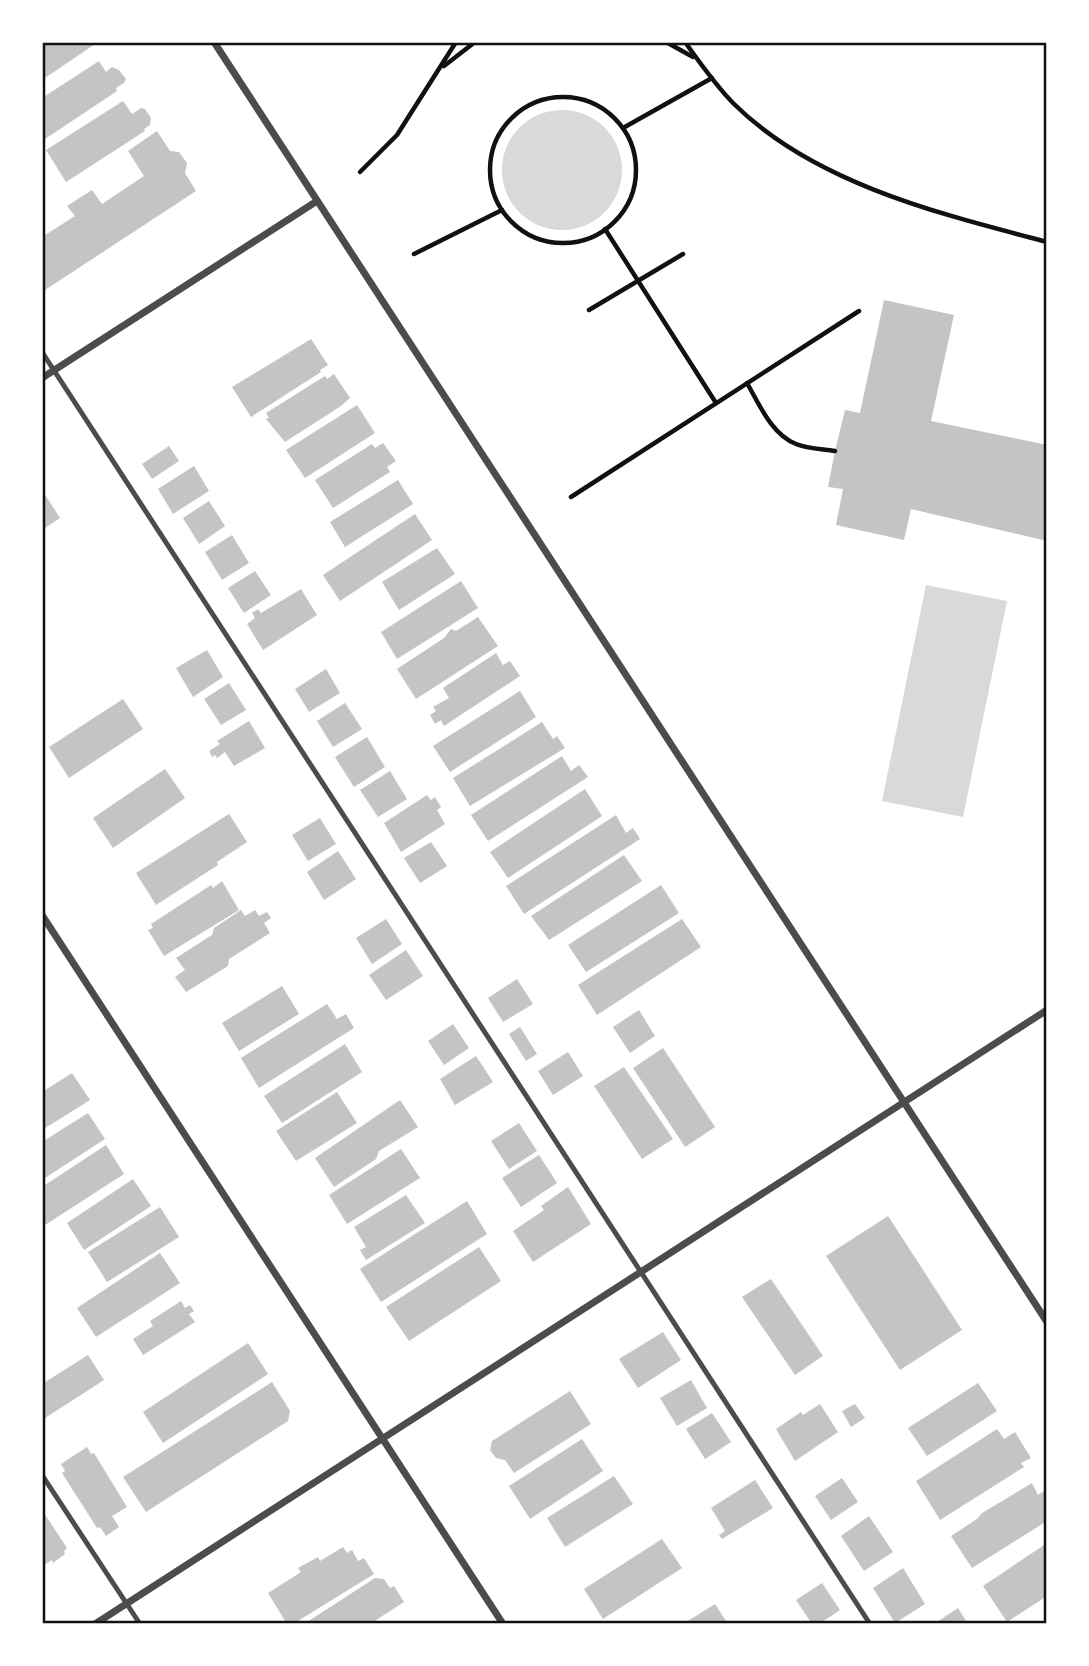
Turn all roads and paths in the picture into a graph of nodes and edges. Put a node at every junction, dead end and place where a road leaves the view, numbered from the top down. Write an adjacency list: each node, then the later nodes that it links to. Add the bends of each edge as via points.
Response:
1 (214, 42): 11 (street)
2 (456, 42): 7 (path)
3 (475, 42): 7 (path)
4 (666, 42): 6 (path)
5 (685, 42): 6 (path)
6 (696, 58): 8 (path)
7 (441, 69): 10 (path, via 397,135)
8 (712, 78): 9 (path); 14 (path, via 734,104 825,169 895,198)
9 (623, 128): 12 (path, via 597,106 581,100 564,97 530,105 495,144 491,178); 13 (path, via 632,145 635,183 619,217)
10 (360, 172)
11 (317, 201): 21 (street); 29 (street)
12 (502, 210): 13 (path, via 513,223 542,240 558,243 591,238); 15 (path)
13 (605, 229): 17 (path)
14 (1047, 242)
15 (414, 254)
16 (682, 254): 17 (path)
17 (638, 280): 18 (path); 24 (path)
18 (589, 310)
19 (859, 311): 23 (path)
20 (42, 352): 21 (lane)
21 (54, 371): 22 (street); 30 (lane)
22 (42, 378)
23 (747, 383): 24 (path); 25 (path, via 786,438)
24 (716, 403): 26 (path)
25 (835, 451)
26 (571, 497)
27 (42, 915): 32 (street)
28 (1047, 1010): 29 (street)
29 (904, 1102): 30 (street); 31 (street)
30 (641, 1272): 32 (street); 38 (lane)
31 (1047, 1322)
32 (383, 1439): 34 (street); 37 (street)
33 (42, 1475): 34 (lane)
34 (127, 1604): 35 (street); 36 (lane)
35 (96, 1624)
36 (140, 1624)
37 (503, 1624)
38 (870, 1624)

